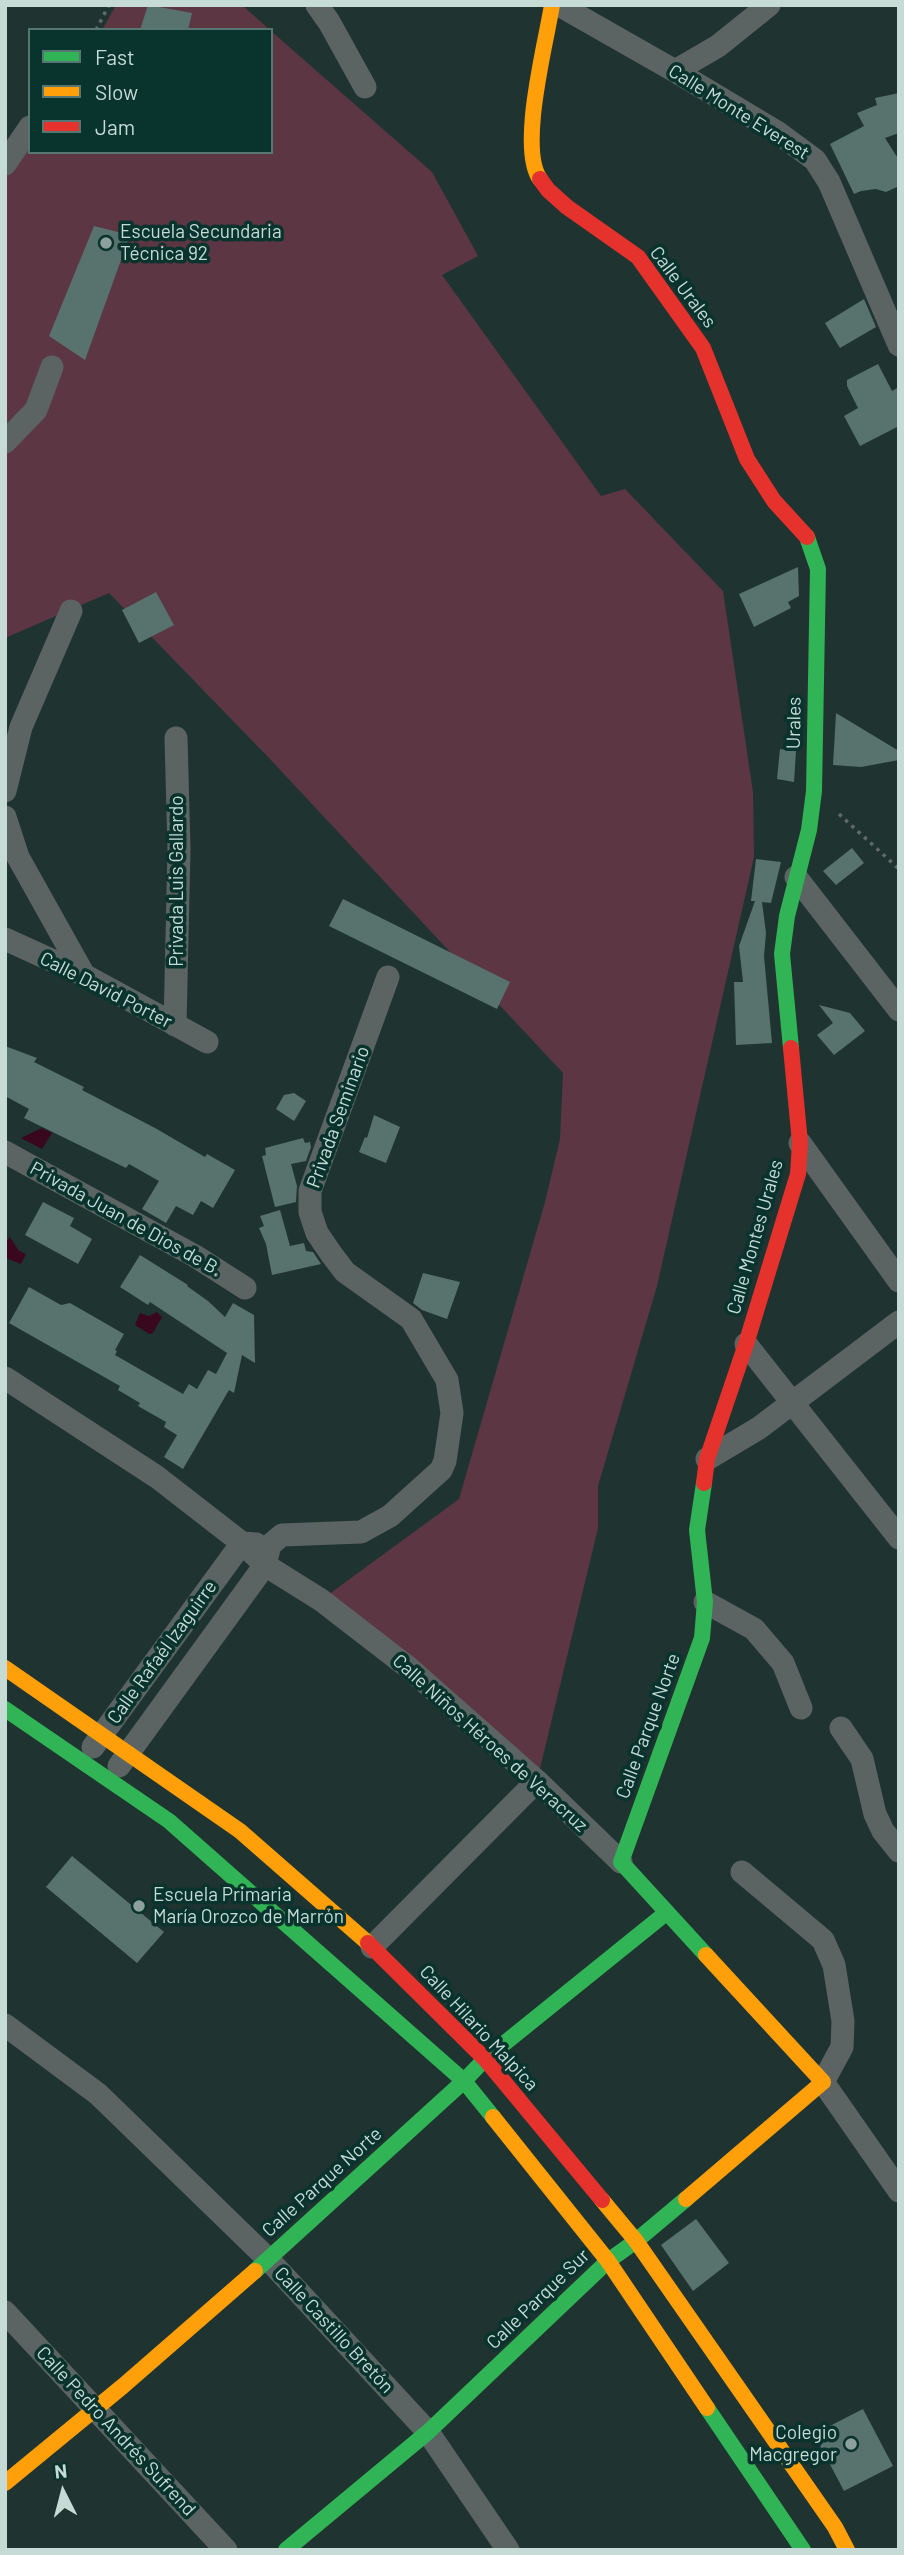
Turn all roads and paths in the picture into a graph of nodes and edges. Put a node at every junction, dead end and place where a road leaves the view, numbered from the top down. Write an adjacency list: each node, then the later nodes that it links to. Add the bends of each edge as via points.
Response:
1 (109, 5): 6 (path)
2 (317, 5): 8 (street)
3 (552, 5): 14 (street, Calle Urales, via 531,129 535,172 567,206 638,257 674,306 703,348 747,459 774,501 807,536)
4 (559, 5): 7 (street, Calle Monte Everest)
5 (769, 5): 7 (street, via 718,46)
6 (97, 28)
7 (676, 71): 11 (street, Calle Monte Everest, via 815,160 829,182)
8 (365, 87)
9 (28, 130): 10 (street)
10 (5, 164)
11 (899, 345)
12 (52, 367): 13 (street, via 36,410)
13 (5, 442)
14 (818, 569): 18 (street, Urales)
15 (71, 611): 17 (street, via 21,727)
16 (176, 738): 26 (street, Privada Luis Gallardo)
17 (5, 791)
18 (814, 791): 20 (path); 21 (street, Urales)
19 (5, 817): 23 (street, via 18,857)
20 (899, 869)
21 (796, 877): 25 (street); 28 (street, Calle Montes Urales, via 782,954)
22 (5, 939): 23 (street, Calle David Porter)
23 (83, 975): 26 (street, Calle David Porter)
24 (388, 978): 39 (street, Privada Seminario, via 310,1191 310,1212 317,1233 345,1272 411,1319 447,1380 452,1413 445,1461 390,1516 361,1532 282,1535)
25 (899, 1010)
26 (175, 1025): 27 (street, Calle David Porter)
27 (207, 1042)
28 (800, 1143): 30 (street); 33 (street, Calle Montes Urales, via 798,1174)
29 (5, 1152): 31 (street, Privada Juan de Dios de B.)
30 (899, 1281)
31 (245, 1287)
32 (899, 1322): 35 (street)
33 (746, 1344): 35 (street); 36 (street, Calle Montes Urales)
34 (5, 1378): 38 (street, via 157,1477)
35 (790, 1402): 36 (street, via 759,1428); 37 (street)
36 (707, 1459): 40 (street, Calle Montes Urales, via 697,1530)
37 (899, 1538)
38 (242, 1543): 39 (street, Privada Seminario); 45 (street, Calle Rafaél Izaguirre)
39 (268, 1555): 46 (street, Calle Rafaél Izaguirre); 49 (street, Calle Niños Héroes de Veracruz, via 409,1668)
40 (705, 1602): 42 (street, via 754,1629 783,1663); 51 (street, Calle Parque Norte, via 702,1638)
41 (5, 1668): 45 (street, Calle Hilario Malpica)
42 (801, 1708)
43 (5, 1709): 47 (street)
44 (841, 1728): 50 (street, via 862,1759 883,1831)
45 (101, 1735): 46 (street, Calle Hilario Malpica); 47 (street, Calle Rafaél Izaguirre)
46 (129, 1753): 48 (street, Calle Rafaél Izaguirre); 54 (street, Calle Hilario Malpica, via 240,1830)
47 (84, 1762): 48 (street)
48 (110, 1780): 57 (street, via 169,1821)
49 (537, 1781): 51 (street, Calle Niños Héroes de Veracruz); 54 (street)
50 (899, 1851)
51 (621, 1861): 53 (street, Calle Niños Héroes de Veracruz)
52 (742, 1872): 58 (street, via 823,1940 834,1965 843,2021 842,2047)
53 (666, 1913): 56 (street, Calle Parque Norte); 58 (street, Calle Niños Héroes de Veracruz)
54 (372, 1947): 56 (street, Calle Hilario Malpica)
55 (5, 2025): 61 (street, Calle Castillo Bretón, via 98,2094)
56 (485, 2059): 57 (street, Calle Parque Norte); 60 (street, Calle Hilario Malpica)
57 (464, 2081): 61 (street, Calle Parque Norte); 62 (street)
58 (823, 2082): 59 (street, Calle Niños Héroes de Veracruz); 60 (street, Calle Parque Sur)
59 (899, 2191)
60 (636, 2241): 62 (street, Calle Parque Sur); 71 (street, Calle Hilario Malpica)
61 (268, 2259): 64 (street, Calle Parque Norte); 65 (street, Calle Castillo Bretón)
62 (608, 2261): 65 (street, Calle Parque Sur); 70 (street)
63 (5, 2312): 64 (street, Calle Pedro Andrés Sufrend)
64 (98, 2410): 66 (street, Calle Parque Norte); 67 (street, Calle Pedro Andrés Sufrend)
65 (428, 2432): 68 (street, Calle Parque Sur); 69 (street, Calle Castillo Bretón)
66 (5, 2483)
67 (226, 2550)
68 (286, 2550)
69 (508, 2550)
70 (803, 2550)
71 (847, 2550)

